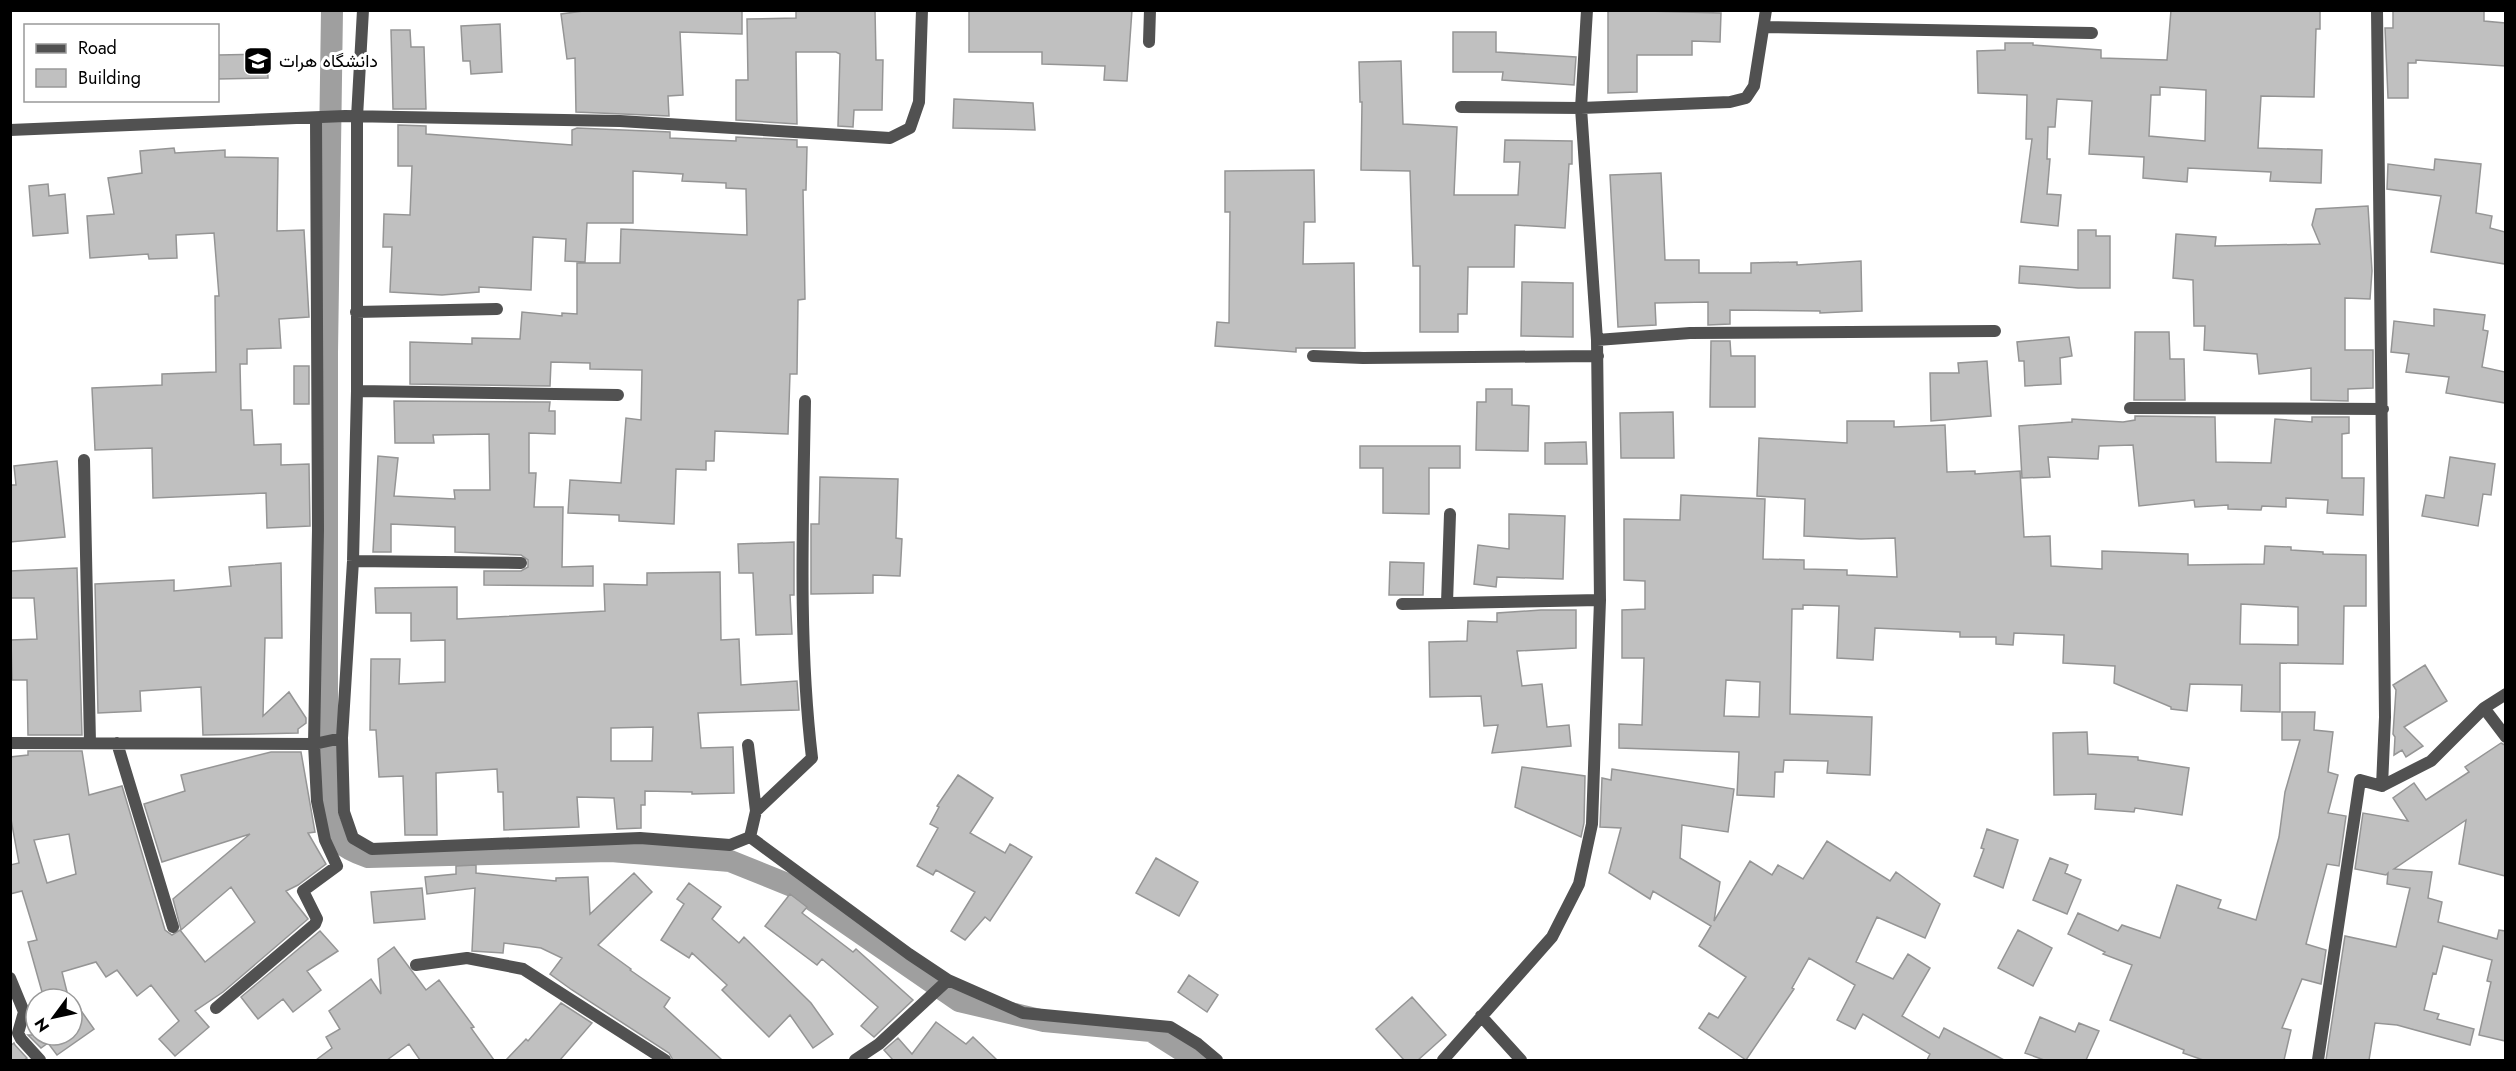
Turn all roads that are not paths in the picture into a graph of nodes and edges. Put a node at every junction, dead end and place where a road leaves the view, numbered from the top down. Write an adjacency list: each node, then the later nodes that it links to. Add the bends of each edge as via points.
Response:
1 (363, 10): 12 (street)
2 (922, 10): 12 (street, via 919,102 910,128 890,138 620,121)
3 (1150, 10): 9 (street)
4 (1587, 10): 11 (street)
5 (1766, 10): 7 (street)
6 (2377, 10): 25 (street)
7 (1764, 27): 8 (street); 11 (street, via 1754,86 1746,98 1730,102)
8 (2091, 33)
9 (1149, 42)
10 (1461, 107): 11 (street)
11 (1581, 108): 18 (street)
12 (351, 117): 13 (street); 16 (street)
13 (316, 118): 14 (street); 40 (street, via 318,530)
14 (10, 130)
15 (497, 309): 16 (street)
16 (356, 312): 21 (street)
17 (1995, 331): 18 (street, via 1690,333)
18 (1597, 340): 20 (street)
19 (1313, 356): 20 (street)
20 (1598, 356): 30 (street)
21 (357, 392): 22 (street); 28 (street)
22 (618, 395)
23 (805, 401): 43 (street, via 802,563 806,707 812,758)
24 (2130, 408): 25 (street)
25 (2383, 409): 42 (street)
26 (84, 460): 38 (street)
27 (1450, 514): 31 (street)
28 (353, 561): 29 (street); 36 (street)
29 (521, 563)
30 (1600, 600): 31 (street); 50 (street, via 1592,824 1580,884 1552,937)
31 (1447, 603): 32 (street)
32 (1402, 604)
33 (2505, 694): 34 (street)
34 (2484, 708): 35 (street); 42 (street, via 2431,761)
35 (2505, 737)
36 (338, 740): 40 (street); 44 (street, via 345,812 353,838 372,849 640,838 730,845)
37 (10, 742): 38 (street)
38 (90, 743): 39 (street)
39 (117, 743): 40 (street); 45 (street)
40 (314, 744): 49 (street, via 317,801 325,840 337,866 303,891 317,922)
41 (748, 746): 43 (street)
42 (2382, 786): 57 (street, via 2360,780)
43 (756, 811): 44 (street)
44 (750, 837): 48 (street)
45 (173, 927)
46 (416, 965): 52 (street, via 467,958 523,969)
47 (10, 978): 51 (street, via 24,1012 18,1033)
48 (948, 980): 53 (street, via 879,1044); 54 (street, via 1023,1013 1170,1027)
49 (216, 1008)
50 (1480, 1016): 55 (street); 56 (street)
51 (40, 1060)
52 (665, 1060)
53 (855, 1060)
54 (1217, 1060)
55 (1443, 1060)
56 (1521, 1060)
57 (2318, 1060)

